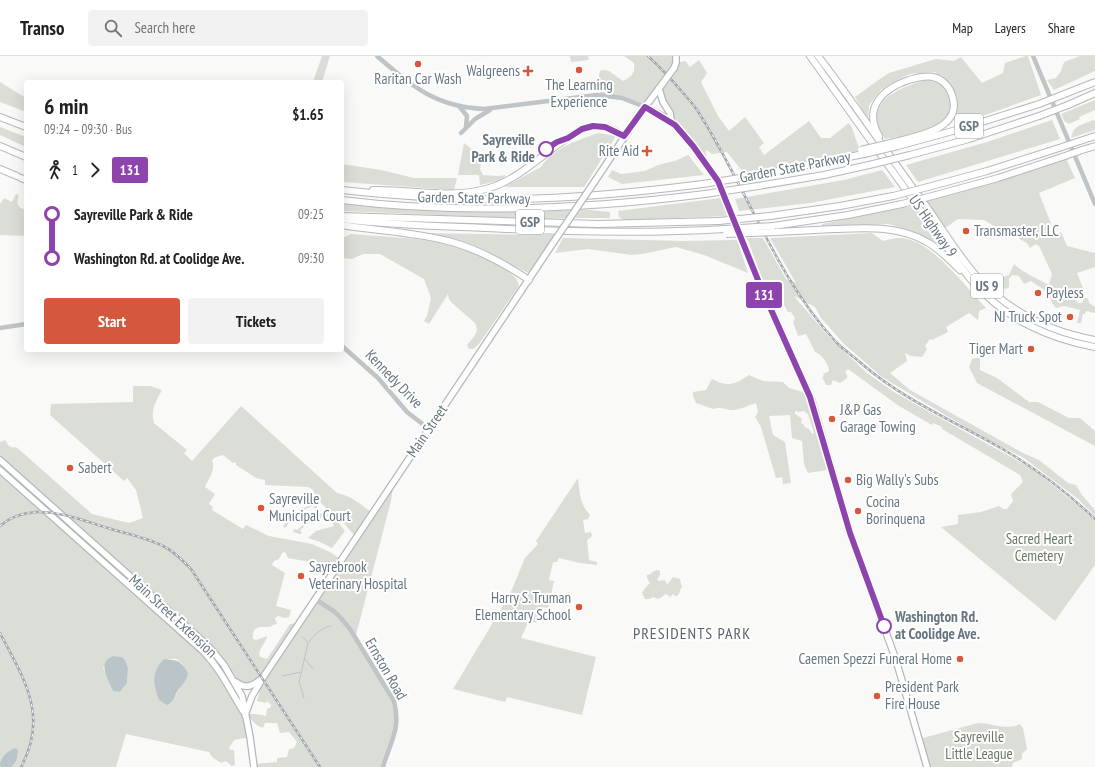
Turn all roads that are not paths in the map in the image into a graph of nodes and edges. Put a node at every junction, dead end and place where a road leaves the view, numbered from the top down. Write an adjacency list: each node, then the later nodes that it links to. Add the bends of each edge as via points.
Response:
1 (377, 56): 11 (street, via 419,91)
2 (676, 56): 7 (main road, Main Street, bridge, via 674,68)
3 (810, 56): 39 (highway, US Highway 9 / US 9)
4 (818, 56): 27 (highway, US Highway 9 / US 9)
5 (1033, 56): 31 (street)
6 (1095, 82): 21 (highway, GSP, bridge, via 1039,104 954,131)
7 (659, 89): 12 (main road, Main Street); 15 (main road)
8 (1095, 94): 10 (highway, Garden State Parkway / GSP)
9 (1095, 98): 10 (highway)
10 (1068, 105): 30 (highway, Garden State Parkway / GSP, bridge, via 969,139 910,155 824,175 705,194 615,203 497,208 413,207)
11 (459, 106): 13 (street); 17 (street, via 467,116)
12 (645, 107): 13 (street, via 622,98 597,95); 15 (main road); 19 (main road, Main Street)
13 (494, 108): 17 (street)
14 (0, 117): 16 (highway)
15 (671, 121): 54 (main road, via 718,181 760,285 810,397 850,533 896,660)
16 (24, 126)
17 (466, 127): 18 (street)
18 (461, 133)
19 (624, 136): 29 (highway, via 605,127 585,128 509,180 480,191); 38 (main road, Main Street, bridge)
20 (1095, 136): 32 (highway, Garden State Parkway / GSP, bridge, via 987,171 893,196 770,216 719,221 598,224)
21 (896, 144): 27 (highway, via 943,126 948,121 954,109 954,99 943,82 927,77 903,82 882,95 874,109 873,119 877,132 900,164); 29 (highway, Garden State Parkway / GSP, bridge, via 839,159 752,176 598,195 519,199 423,197)
22 (0, 146): 24 (highway)
23 (1095, 146): 37 (highway, bridge, via 998,178 902,204 854,214)
24 (24, 156)
25 (0, 169): 26 (highway)
26 (22, 178)
27 (913, 188): 42 (highway, US Highway 9 / US 9, via 971,269 998,297 1041,323 1072,335)
28 (344, 190): 29 (highway, Garden State Parkway / GSP)
29 (352, 191)
30 (344, 200)
31 (1095, 204)
32 (344, 216)
33 (344, 219): 36 (highway, Garden State Parkway / GSP)
34 (344, 225): 36 (highway)
35 (344, 225): 38 (highway, via 452,242 489,256)
36 (406, 225): 37 (highway, Garden State Parkway / GSP, via 556,232)
37 (725, 232): 39 (highway, bridge, via 890,229 922,239 938,249)
38 (529, 280): 45 (main road, Main Street)
39 (971, 280): 43 (highway, US Highway 9 / US 9, via 994,302 1026,323 1077,344)
40 (24, 324): 41 (street)
41 (0, 328)
42 (1095, 340)
43 (1095, 347)
44 (344, 348): 45 (street, Kennedy Drive, via 382,382 407,412)
45 (429, 429): 48 (main road, Main Street)
46 (0, 460): 50 (main road, Main Street Extension, via 202,641)
47 (0, 470): 51 (main road, Main Street Extension, via 204,652 223,676)
48 (315, 599): 49 (main road, Main Street); 53 (street, Ernston Road, via 340,617 350,629 394,701 397,723)
49 (263, 678): 50 (main road, via 248,687); 51 (main road, Main Street)
50 (234, 680): 51 (main road, Main Street Extension, via 242,696)
51 (245, 714): 52 (main road)
52 (254, 767)
53 (383, 767)
54 (927, 767)

